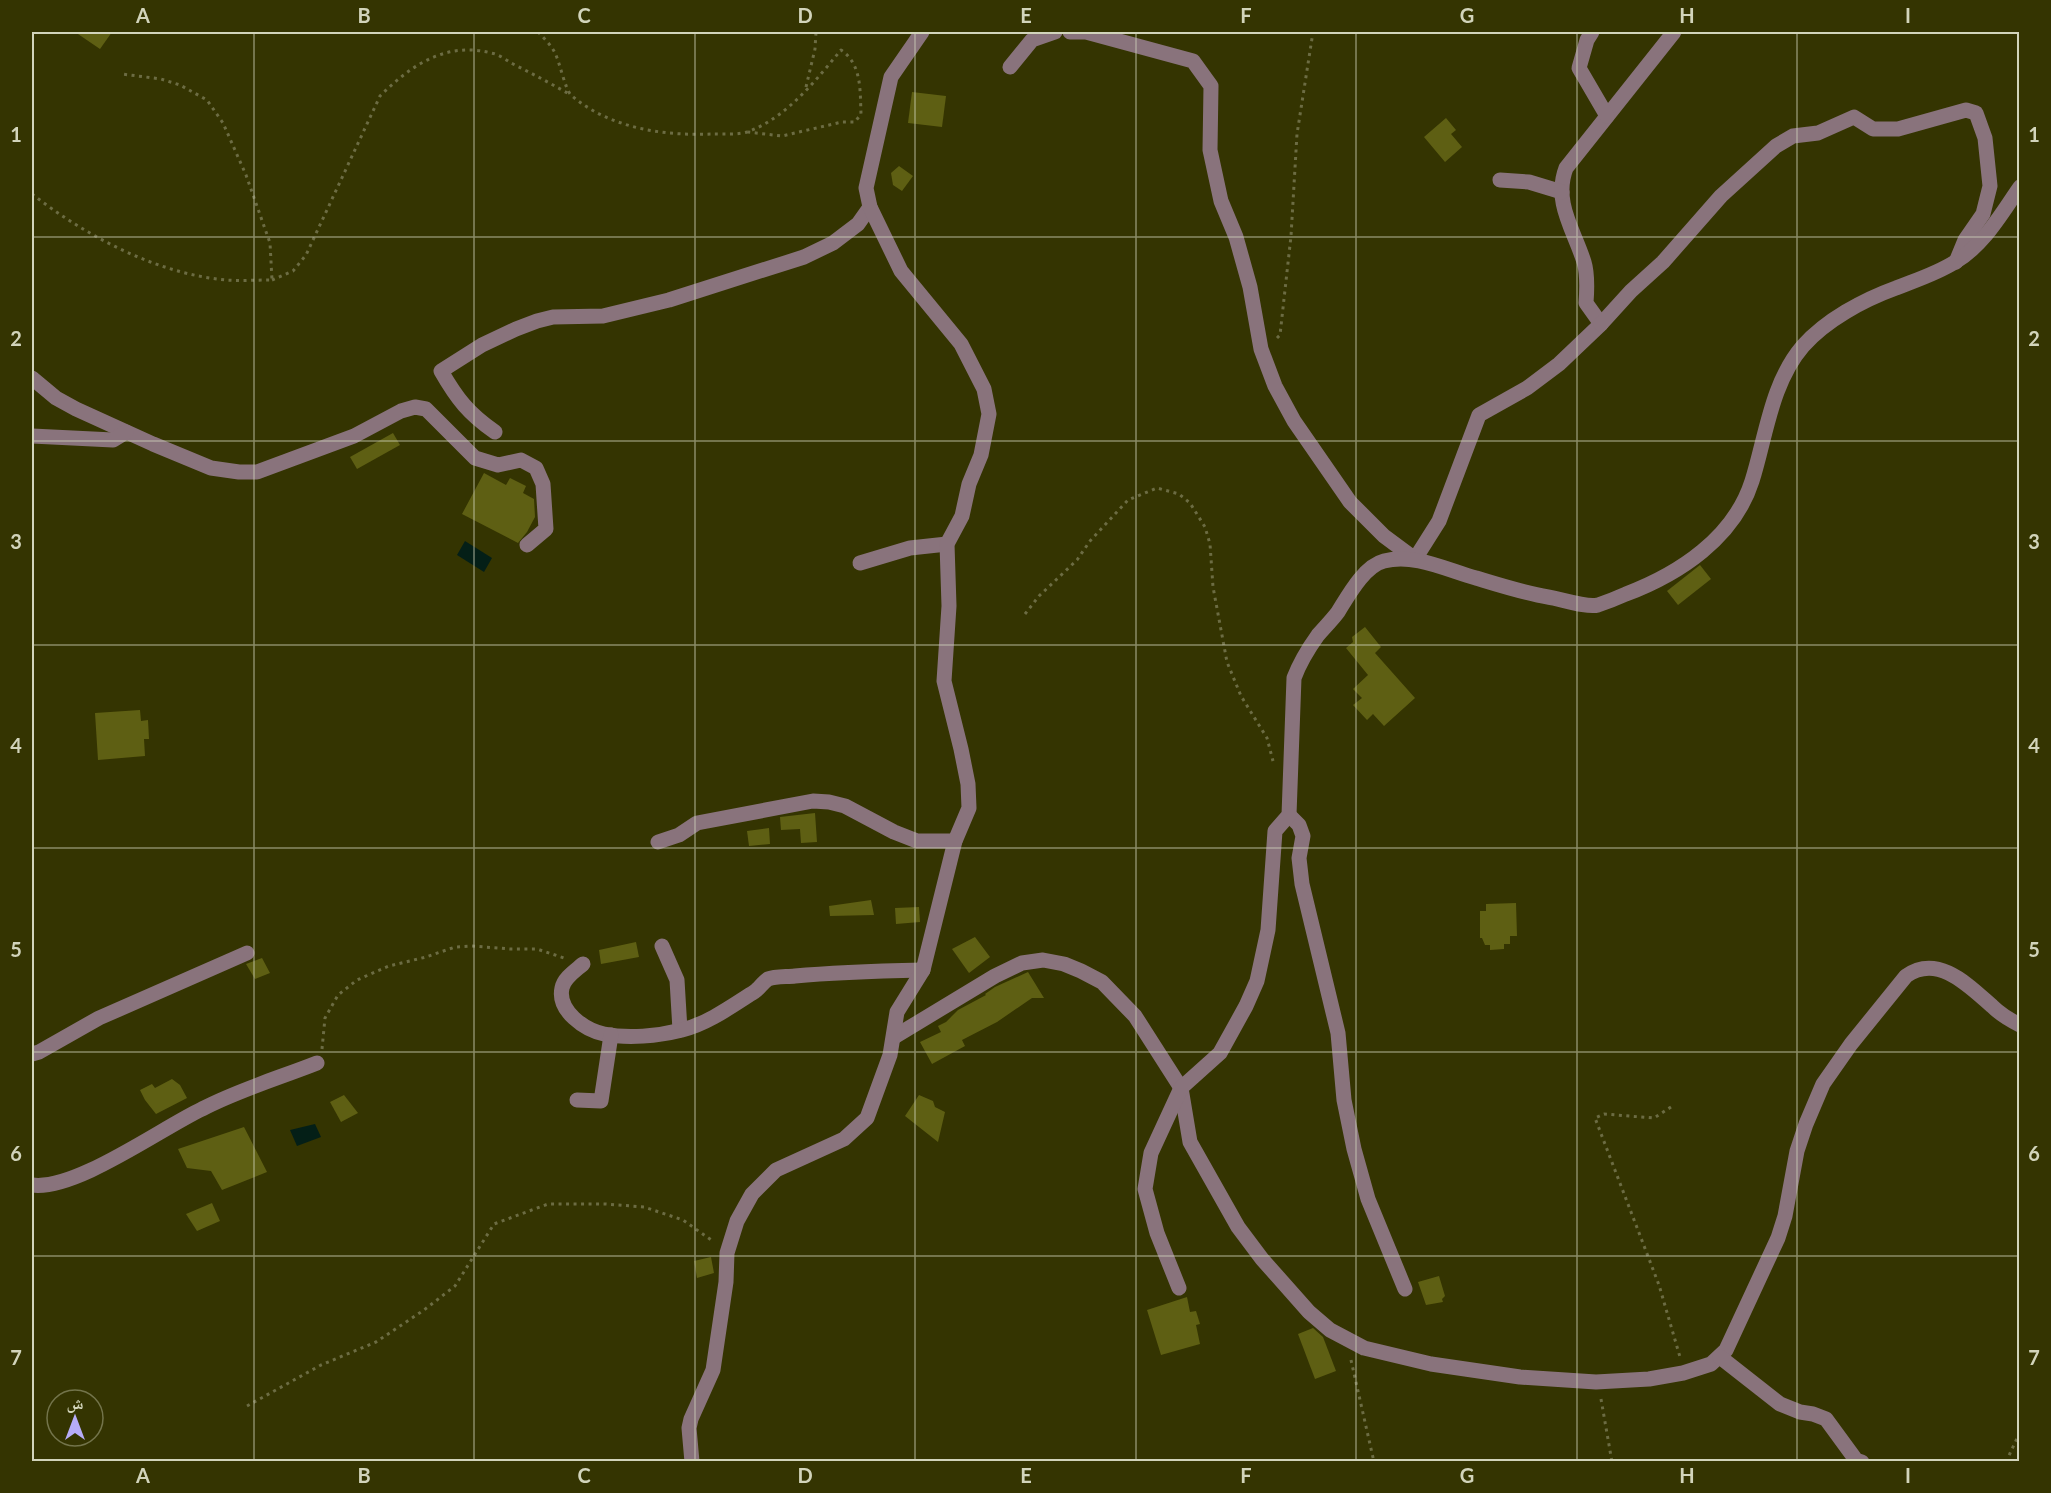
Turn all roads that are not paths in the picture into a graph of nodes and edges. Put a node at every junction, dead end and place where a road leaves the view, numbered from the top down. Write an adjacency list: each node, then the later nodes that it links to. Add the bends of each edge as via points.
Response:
1 (922, 32): 11 (street, via 891,77 866,188)
2 (1055, 32): 6 (street, via 1032,39)
3 (1070, 32): 20 (street, via 1086,32 1193,61 1211,86 1210,150 1221,201 1250,287 1261,349 1275,386 1294,422 1350,502)
4 (1592, 32): 7 (street, via 1579,68)
5 (1674, 32): 7 (street)
6 (1010, 67)
7 (1607, 116): 10 (street, via 1566,168)
8 (1500, 180): 10 (street, via 1529,182)
9 (2019, 187): 12 (street, via 1983,239)
10 (1562, 192): 13 (street, via 1562,207 1584,263 1586,303)
11 (870, 207): 16 (street, via 858,224 833,243 804,257 669,300 603,316 537,321 516,328 441,370 474,417); 18 (street, via 901,271 961,344 984,389 989,414 981,455 962,516)
12 (1956, 262): 13 (street, via 1983,214 1990,186 1985,138 1976,113 1966,110 1898,129 1873,129 1854,117 1818,133 1793,136 1776,146 1721,196); 20 (street, via 1928,278 1865,301 1802,347 1773,405 1751,484 1739,510 1721,534 1687,564 1649,585 1595,606 1542,596)
13 (1601, 324): 20 (street, via 1527,388 1479,415 1439,521)
14 (32, 378): 15 (street, via 56,398)
15 (126, 432): 17 (street, via 113,440); 19 (street, via 211,468 257,472 354,436 401,411 426,409 475,458 498,465 521,460 536,468 543,484 546,529)
16 (495, 432)
17 (32, 436)
18 (947, 544): 21 (street, via 910,548); 23 (street, via 949,606 944,681 968,784 969,808)
19 (528, 545)
20 (1414, 559): 22 (street, via 1382,561 1365,573 1302,659 1292,693)
21 (860, 563)
22 (1289, 815): 35 (street, via 1275,831 1268,930 1257,981 1220,1053); 39 (street, via 1303,836 1299,858 1302,884 1338,1033 1344,1100 1354,1149 1368,1199)
23 (955, 841): 24 (street, via 917,841 845,806 813,801 697,823 679,835); 28 (street)
24 (657, 842)
25 (662, 946): 30 (street, via 677,980)
26 (247, 953): 33 (street, via 99,1018)
27 (582, 964): 31 (street, via 562,988 565,1008 596,1032)
28 (923, 970): 30 (street, via 843,971 767,980 696,1026); 32 (street, via 897,1012)
29 (2019, 1025): 40 (street, via 1940,969 1926,967 1906,976 1823,1084 1797,1151 1778,1238 1731,1343)
30 (680, 1030): 31 (street, via 640,1036)
31 (611, 1035): 36 (street, via 601,1101)
32 (894, 1037): 35 (street, via 995,976 1022,963 1043,960 1064,964 1102,982 1116,994 1135,1016); 41 (street, via 867,1118 844,1139 776,1170 752,1194 740,1215 727,1253 713,1370 689,1428)
33 (32, 1054)
34 (317, 1063): 37 (street, via 203,1108 79,1177 56,1184)
35 (1181, 1088): 38 (street, via 1151,1153 1145,1189); 40 (street, via 1190,1142 1238,1227 1309,1312 1330,1330 1364,1348 1431,1364 1520,1377 1596,1382 1683,1373)
36 (577, 1100)
37 (32, 1185)
38 (1179, 1288)
39 (1405, 1289)
40 (1720, 1358): 42 (street, via 1780,1404 1826,1419 1856,1460)
41 (692, 1461)
42 (1862, 1461)

